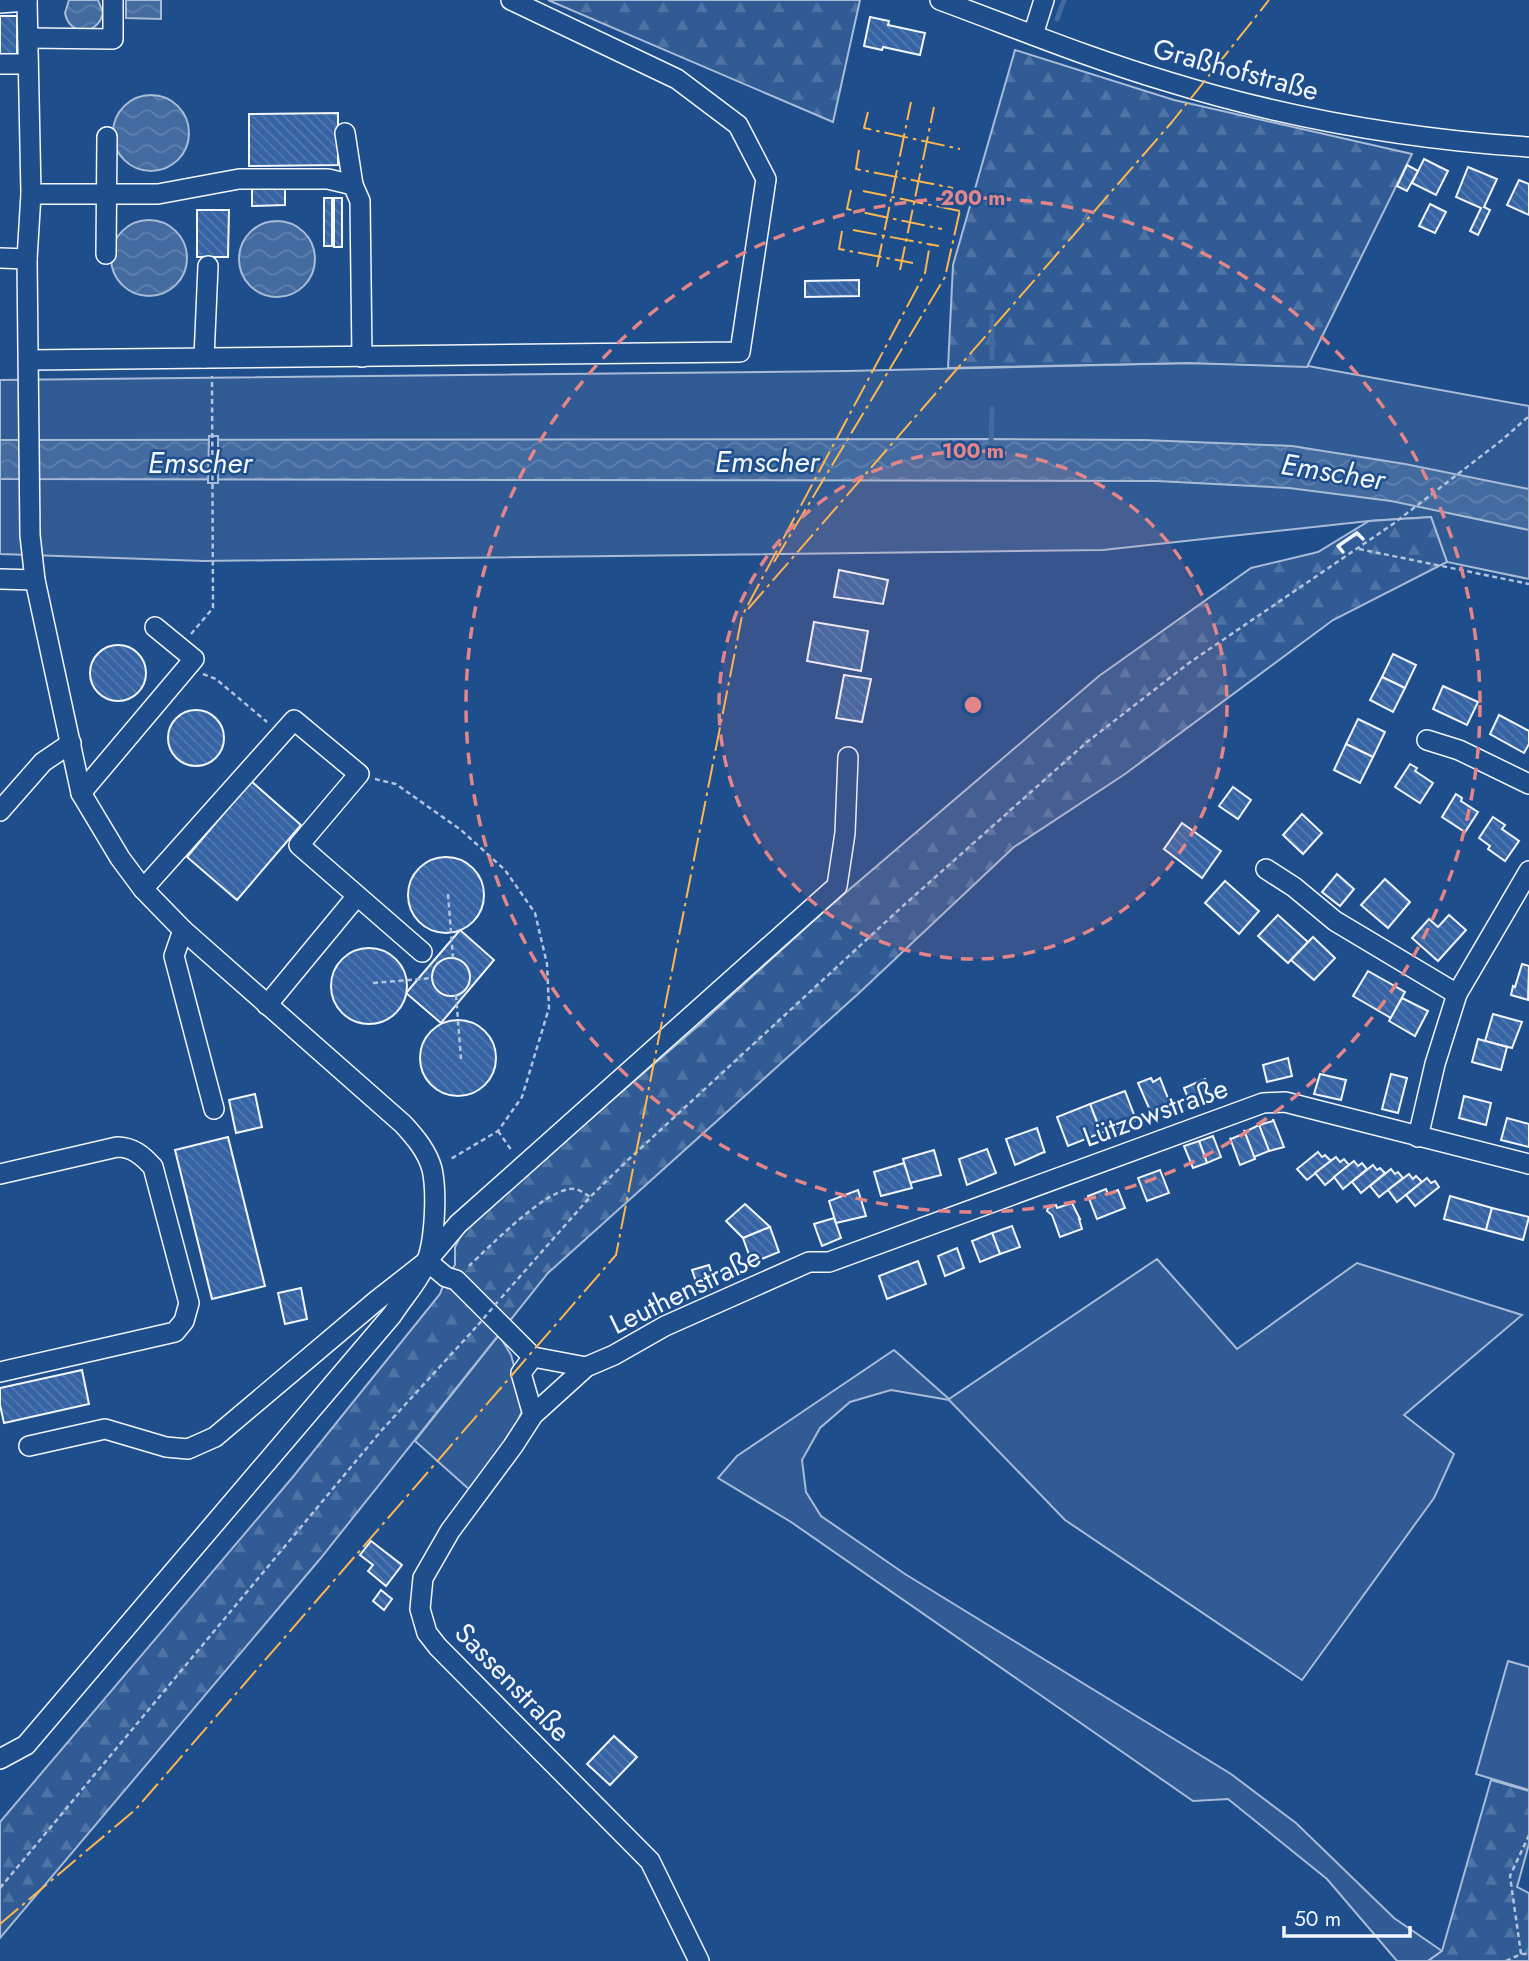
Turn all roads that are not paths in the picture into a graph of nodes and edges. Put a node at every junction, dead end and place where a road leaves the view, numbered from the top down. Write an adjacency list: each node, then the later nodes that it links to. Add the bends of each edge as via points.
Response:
1 (113, 0): 8 (street, via 113,39)
2 (511, 0): 21 (street, via 677,79 738,125 766,179 740,352)
3 (940, 0): 7 (street, Graßhofstraße)
4 (1044, 0): 7 (street)
5 (27, 1): 6 (street); 8 (street)
6 (0, 3)
7 (1032, 35): 13 (street, Graßhofstraße, via 1171,83 1276,110 1395,134)
8 (28, 38): 10 (street)
9 (0, 64): 10 (street)
10 (28, 64): 15 (street)
11 (345, 133): 14 (street)
12 (107, 137): 16 (street)
13 (1529, 147)
14 (354, 185): 16 (street, via 328,179 239,179 158,194); 21 (street, via 360,201)
15 (31, 194): 16 (street); 19 (street)
16 (107, 194): 17 (street)
17 (106, 254)
18 (0, 258): 19 (street)
19 (27, 259): 23 (street)
20 (208, 266): 22 (street)
21 (362, 357): 22 (street)
22 (208, 358): 23 (street)
23 (29, 360): 25 (street, via 30,535)
24 (0, 579): 25 (street)
25 (35, 580): 28 (street)
26 (155, 627): 31 (street, via 194,659)
27 (1427, 740): 30 (street)
28 (71, 743): 31 (street); 32 (street, via 43,762)
29 (848, 757): 45 (street, via 845,833 836,886 458,1224)
30 (1529, 784)
31 (82, 793): 35 (street)
32 (0, 811)
33 (1265, 869): 39 (street, via 1335,921)
34 (1529, 872): 39 (street)
35 (144, 889): 36 (street, via 293,720 359,774 299,845); 37 (street)
36 (357, 896): 38 (street); 40 (street)
37 (183, 930): 40 (street); 41 (street, via 174,956)
38 (422, 952)
39 (1457, 994): 42 (street)
40 (267, 1005): 45 (street, via 421,1144 432,1169)
41 (214, 1109)
42 (1418, 1137): 43 (street, Lützowstraße); 46 (street, Lützowstraße, via 1285,1102 1262,1103 829,1262)
43 (1529, 1164)
44 (0, 1174): 49 (street, via 117,1147 142,1155 153,1167 189,1303 175,1332)
45 (427, 1261): 47 (street, via 456,1280); 51 (street, via 215,1437 188,1449 105,1429); 52 (street, via 392,1315 26,1745)
46 (808, 1262): 48 (street, Leuthenstraße)
47 (533, 1357): 48 (street); 50 (street, via 521,1373)
48 (586, 1367): 50 (street, Sassenstraße)
49 (0, 1372)
50 (533, 1415): 53 (street, Sassenstraße, via 450,1531 423,1578 420,1609 427,1633 650,1861)
51 (29, 1446)
52 (0, 1759)
53 (699, 1961)

